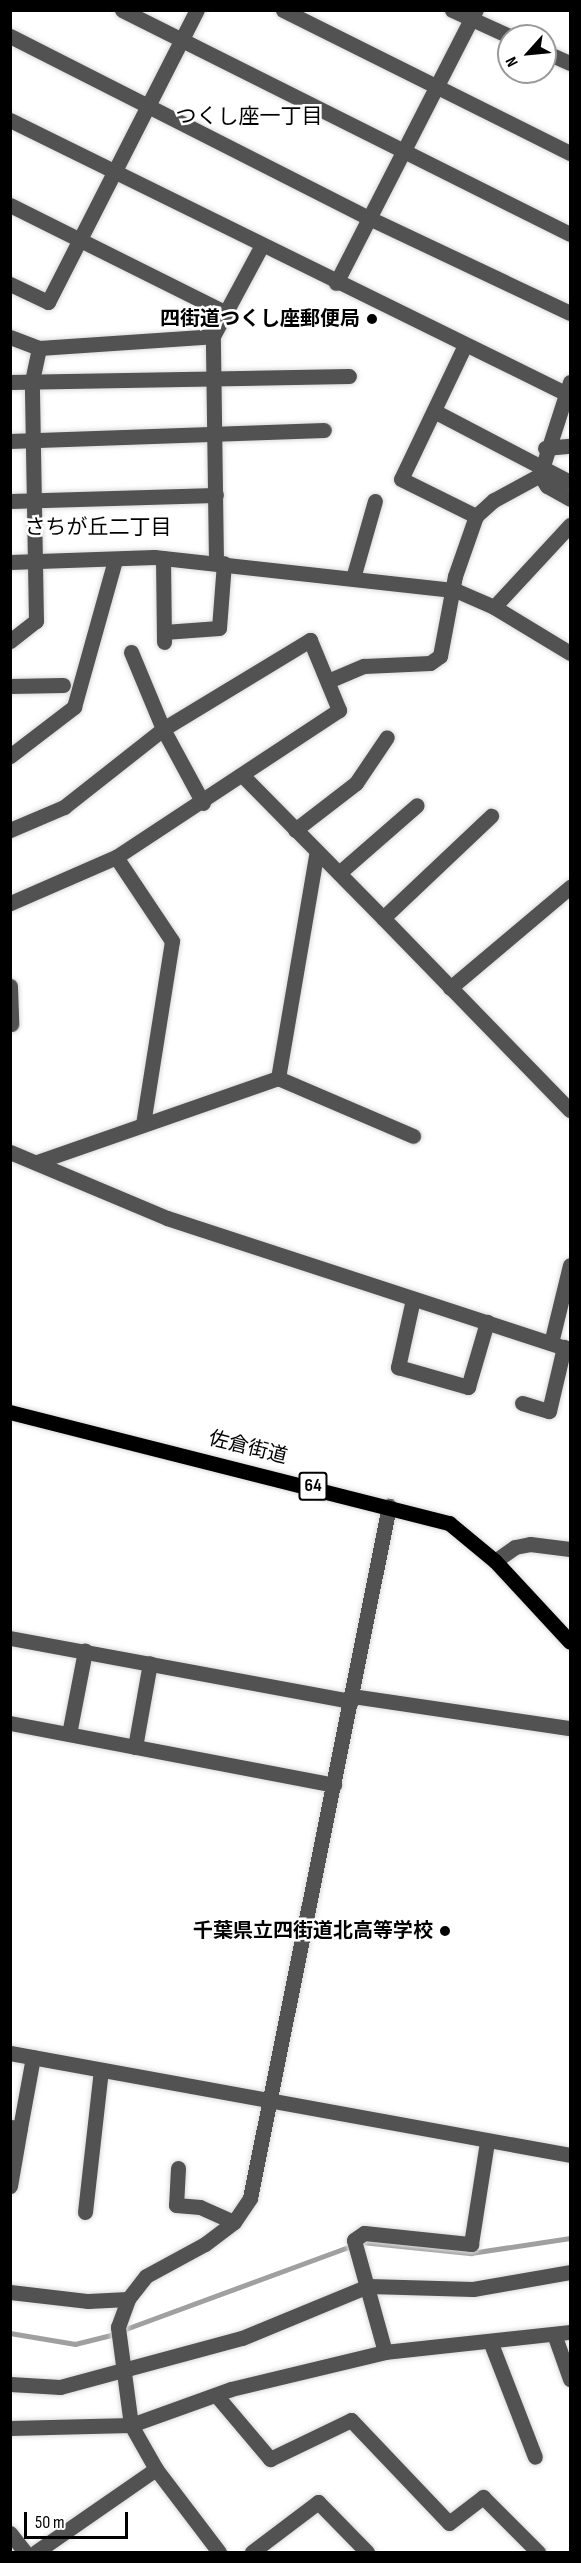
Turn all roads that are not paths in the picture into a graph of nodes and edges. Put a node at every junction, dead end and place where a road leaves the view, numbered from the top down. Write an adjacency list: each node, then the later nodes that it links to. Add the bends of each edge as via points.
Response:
1 (122, 10): 8 (street)
2 (197, 10): 8 (street)
3 (283, 10): 9 (street)
4 (452, 10): 5 (street)
5 (474, 15): 6 (street); 9 (street)
6 (497, 29)
7 (10, 36): 10 (street)
8 (182, 41): 10 (street); 12 (street)
9 (438, 86): 12 (street); 13 (street)
10 (148, 106): 14 (street); 16 (street)
11 (10, 120): 14 (street)
12 (404, 151): 16 (street); 17 (street)
13 (570, 153)
14 (115, 172): 18 (street); 19 (street)
15 (10, 205): 18 (street)
16 (369, 218): 20 (street); 23 (street)
17 (570, 234)
18 (80, 239): 21 (street, via 48,302); 22 (street)
19 (261, 246): 20 (street); 22 (street)
20 (336, 283): 26 (street)
21 (10, 284)
22 (225, 312): 24 (street)
23 (570, 313)
24 (213, 336): 27 (street); 30 (street)
25 (10, 337): 27 (street)
26 (465, 345): 32 (street); 33 (street)
27 (39, 348): 29 (street)
28 (349, 376): 30 (street)
29 (32, 381): 30 (street); 31 (street); 36 (street)
30 (216, 381): 35 (street)
31 (10, 382)
32 (568, 387): 39 (street)
33 (434, 411): 40 (street); 47 (street, via 401,479)
34 (324, 430): 35 (street)
35 (218, 436): 36 (street); 42 (street)
36 (33, 440): 37 (street); 44 (street)
37 (10, 441)
38 (570, 446): 39 (street)
39 (545, 448): 40 (street)
40 (540, 469): 41 (street); 43 (street, via 547,486); 47 (street)
41 (570, 482)
42 (216, 495): 44 (street); 53 (street)
43 (570, 499)
44 (35, 500): 45 (street); 52 (street)
45 (10, 501)
46 (375, 501): 54 (street)
47 (476, 516): 55 (street, via 455,576)
48 (570, 525): 56 (street)
49 (163, 558): 50 (street); 53 (street); 53 (street, via 164,637 219,628)
50 (115, 560): 52 (street); 67 (street, via 74,707)
51 (10, 562): 52 (street)
52 (35, 562): 57 (street)
53 (220, 563): 54 (street)
54 (353, 578): 55 (street)
55 (454, 590): 56 (street); 62 (street, via 440,656 430,663 364,666)
56 (494, 607): 61 (street)
57 (34, 624): 58 (street); 59 (street)
58 (10, 625)
59 (10, 641)
60 (131, 652): 65 (street)
61 (570, 653)
62 (328, 681): 65 (street, via 310,640); 68 (street, via 339,710)
63 (63, 685): 64 (street)
64 (10, 686)
65 (163, 729): 69 (street); 72 (street, via 64,807)
66 (387, 737): 73 (street, via 356,783)
67 (10, 756)
68 (244, 777): 69 (street); 73 (street)
69 (203, 803): 75 (street)
70 (417, 805): 76 (street)
71 (491, 816): 79 (street)
72 (10, 830)
73 (295, 830): 74 (street)
74 (317, 851): 76 (street); 83 (street)
75 (116, 857): 78 (street); 85 (street, via 172,941)
76 (339, 873): 79 (street)
77 (570, 887): 81 (street)
78 (10, 903)
79 (383, 918): 81 (street)
80 (10, 986): 82 (street)
81 (450, 988): 84 (street)
82 (11, 1024)
83 (278, 1078): 85 (street); 86 (street)
84 (570, 1110)
85 (142, 1124): 88 (street)
86 (413, 1136)
87 (10, 1152): 88 (street)
88 (37, 1162): 90 (street, via 167,1218)
89 (570, 1265): 92 (street)
90 (414, 1299): 91 (street); 91 (street, via 398,1367 468,1387)
91 (487, 1322): 92 (street)
92 (562, 1347): 93 (street, via 549,1411)
93 (522, 1403)
94 (10, 1412): 95 (main road, 佐倉街道 / 64)
95 (389, 1506): 97 (main road, 佐倉街道 / 64, via 449,1523); 102 (street)
96 (570, 1549): 97 (street, via 530,1544 515,1547)
97 (495, 1561): 99 (main road, 佐倉街道 / 64)
98 (10, 1638): 100 (street)
99 (570, 1641)
100 (85, 1651): 101 (street); 105 (street)
101 (150, 1663): 102 (street); 106 (street)
102 (352, 1698): 104 (street); 107 (street)
103 (10, 1723): 105 (street)
104 (570, 1728)
105 (69, 1734): 106 (street)
106 (135, 1747): 107 (street)
107 (334, 1785): 111 (street)
108 (10, 2053): 109 (street)
109 (33, 2057): 110 (street); 112 (street)
110 (101, 2070): 111 (street); 117 (street)
111 (272, 2101): 113 (street); 118 (street, via 250,2198)
112 (15, 2127): 116 (street)
113 (487, 2142): 114 (street); 120 (street, via 471,2244 364,2233 355,2244)
114 (570, 2155)
115 (178, 2168): 118 (street, via 176,2205 200,2207)
116 (10, 2186)
117 (85, 2212)
118 (234, 2222): 122 (street, via 205,2244 146,2276)
119 (570, 2272): 120 (street, via 473,2289)
120 (368, 2286): 126 (street); 127 (street, via 242,2338)
121 (10, 2292): 122 (street, via 88,2301)
122 (128, 2299): 127 (street, via 118,2333)
123 (570, 2332): 124 (street)
124 (554, 2334): 125 (street); 128 (street)
125 (490, 2341): 126 (street); 133 (street)
126 (385, 2352): 130 (street)
127 (127, 2368): 129 (street, via 60,2387); 131 (street)
128 (570, 2379)
129 (10, 2384)
130 (216, 2395): 131 (street); 142 (street, via 270,2459 351,2420 448,2523 483,2497)
131 (132, 2425): 132 (street); 134 (street)
132 (10, 2428)
133 (535, 2457)
134 (156, 2469): 138 (street); 139 (street)
135 (10, 2534): 137 (street)
136 (269, 2548): 140 (street); 141 (street, via 318,2502)
137 (25, 2553)
138 (36, 2553)
139 (219, 2553)
140 (252, 2553)
141 (367, 2553)
142 (538, 2553)

